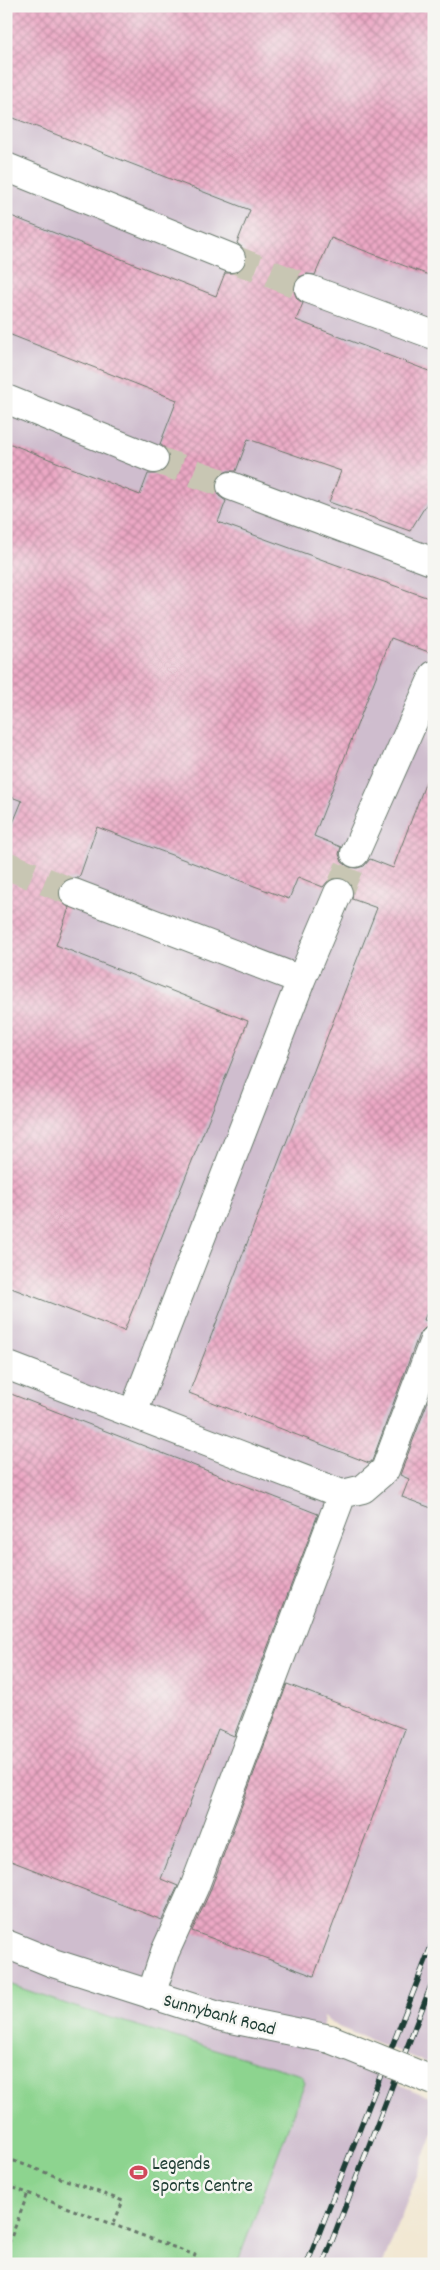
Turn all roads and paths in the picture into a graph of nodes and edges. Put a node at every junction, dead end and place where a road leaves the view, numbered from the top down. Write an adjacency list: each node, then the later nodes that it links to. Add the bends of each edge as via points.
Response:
1 (6, 167): 2 (lane)
2 (231, 258)
3 (309, 289): 4 (lane)
4 (434, 335)
5 (6, 398): 6 (lane)
6 (154, 459)
7 (231, 486): 8 (lane)
8 (434, 562)
9 (434, 675): 10 (lane)
10 (355, 853)
11 (74, 893): 13 (lane)
12 (338, 893): 13 (lane)
13 (301, 980): 16 (lane)
14 (434, 1340): 17 (lane, via 385,1470 363,1489)
15 (6, 1365): 16 (lane)
16 (133, 1413): 17 (lane)
17 (342, 1494): 19 (lane)
18 (6, 1944): 19 (lane, Sunnybank Road)
19 (151, 1995): 20 (lane, Sunnybank Road, bridge, via 222,2017 330,2039)
20 (434, 2081)
21 (6, 2158): 24 (path, via 123,2201)
22 (6, 2185): 23 (path)
23 (28, 2193): 24 (path); 25 (path)
24 (113, 2225): 26 (path, via 195,2255)
25 (6, 2251)
26 (191, 2264)

